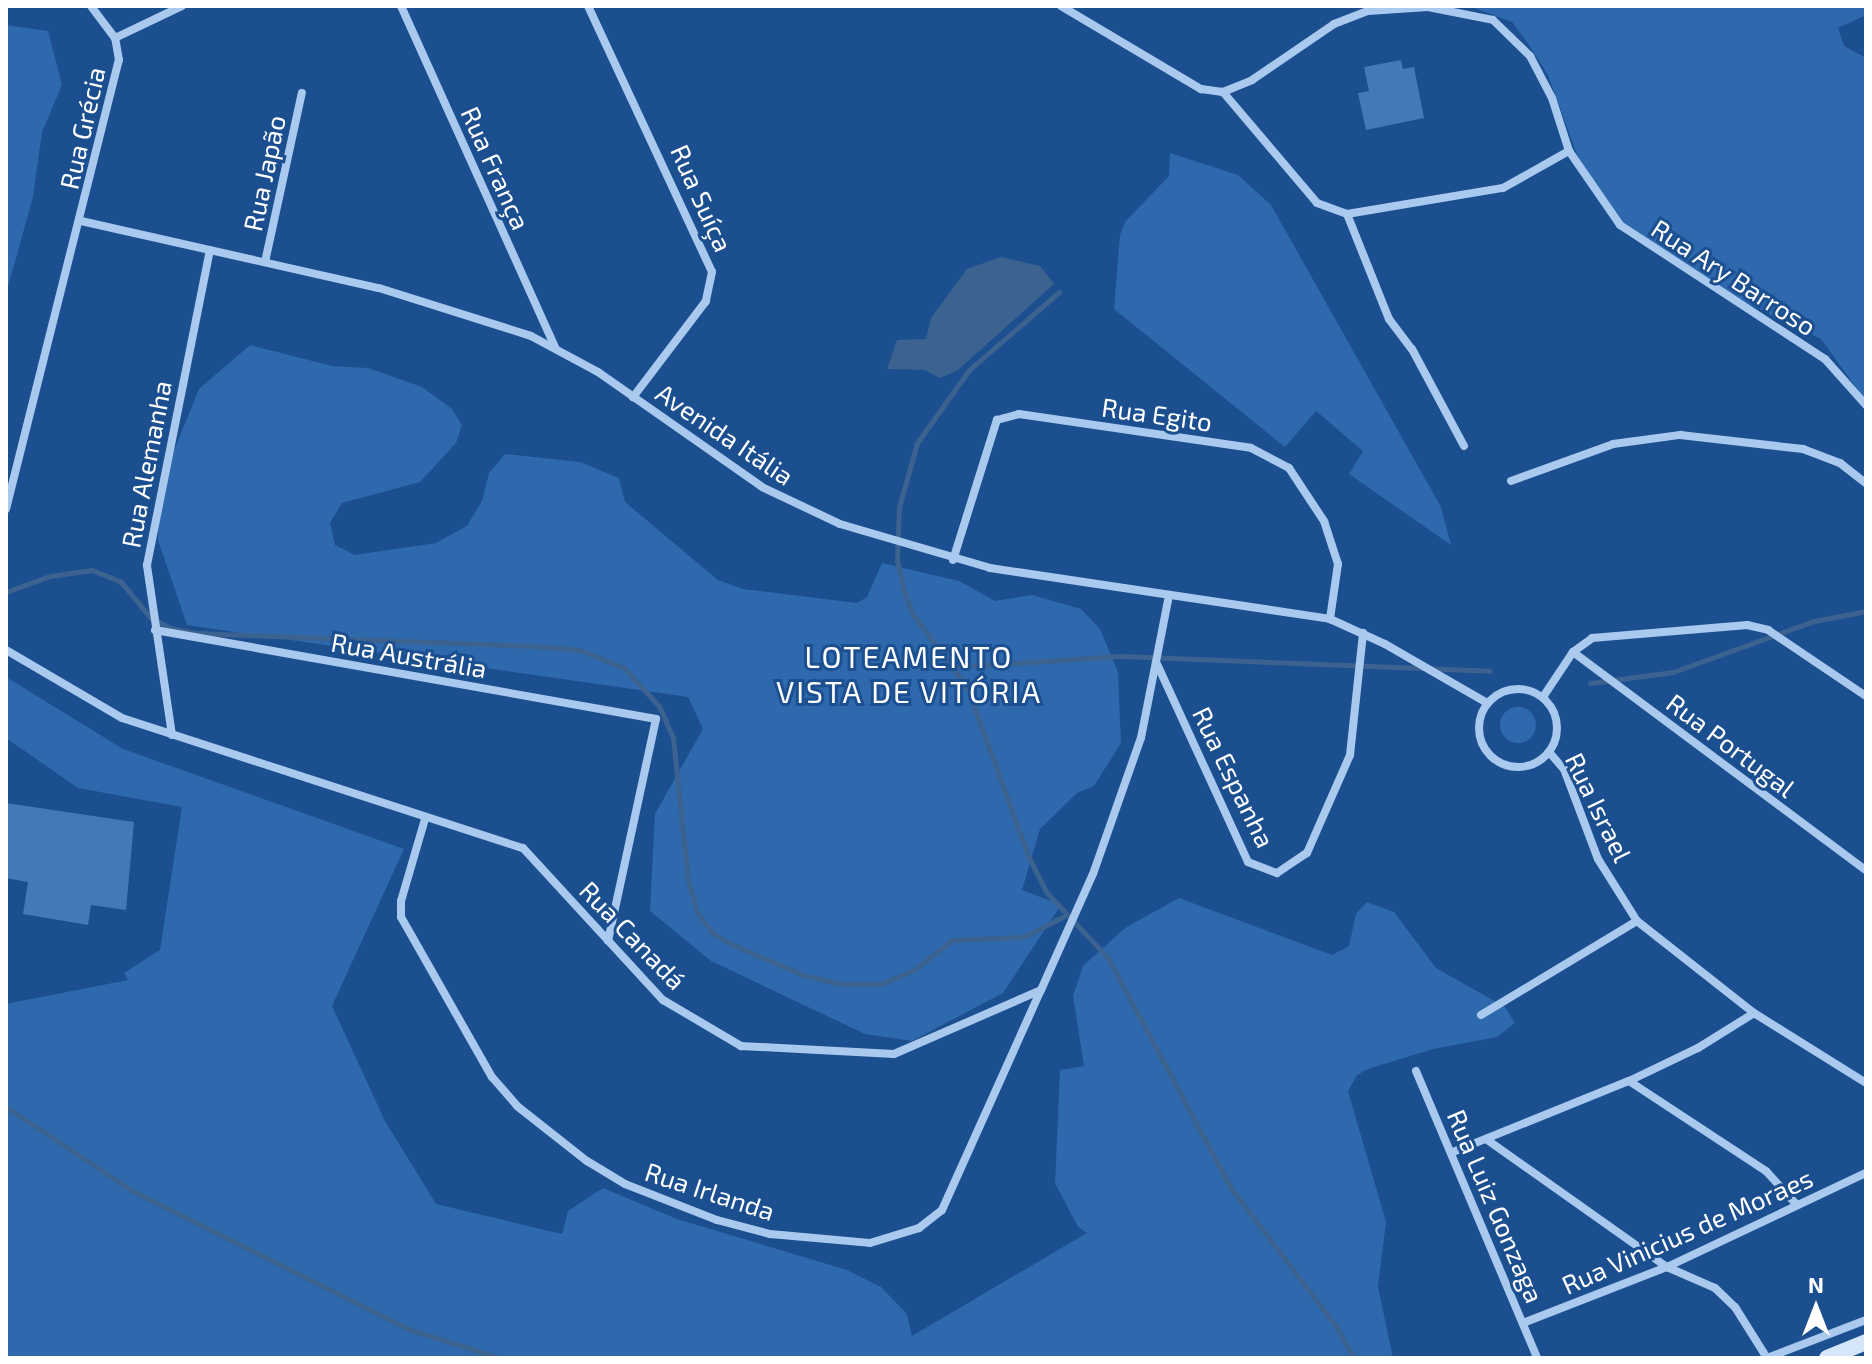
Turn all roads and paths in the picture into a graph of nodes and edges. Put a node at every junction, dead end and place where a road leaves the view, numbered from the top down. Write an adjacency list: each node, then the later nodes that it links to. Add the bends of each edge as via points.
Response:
1 (91, 6): 6 (street, Rua Grécia)
2 (182, 6): 6 (street)
3 (401, 6): 14 (street, Rua França)
4 (588, 6): 15 (street, Rua Suíça, via 712,272 706,301)
5 (1061, 6): 7 (street, via 1201,89)
6 (115, 38): 11 (street, Rua Grécia, via 118,69)
7 (1223, 92): 9 (street, Rua Ary Barroso, via 1252,80 1334,24 1368,11 1464,11 1493,20 1530,56 1552,98); 10 (street, via 1317,203)
8 (302, 93): 13 (street, Rua Japão)
9 (1569, 151): 10 (street, via 1503,188); 16 (street, Rua Ary Barroso, via 1620,225 1649,249 1825,359)
10 (1347, 214): 17 (street, via 1389,319 1412,349)
11 (81, 221): 12 (street, Avenida Itália); 20 (street, Rua Grécia)
12 (210, 250): 13 (street, Avenida Itália); 24 (street, Rua Alemanha, via 149,539 147,589)
13 (265, 262): 14 (street, Avenida Itália, via 431,303)
14 (555, 347): 15 (street, Avenida Itália)
15 (633, 397): 21 (street, Avenida Itália, via 786,500)
16 (1866, 405)
17 (1464, 446)
18 (1511, 481): 19 (street, via 1613,444 1680,435 1803,449 1840,463)
19 (1866, 483)
20 (6, 509)
21 (953, 560): 22 (street, Avenida Itália); 23 (street, Rua Egito, via 997,420 1019,414 1251,448 1289,468 1324,521 1338,564)
22 (1169, 595): 23 (street, Avenida Itália); 28 (street)
23 (1330, 619): 25 (street, Avenida Itália)
24 (155, 630): 32 (street, Rua Alemanha); 37 (street, Rua Austrália, via 656,719)
25 (1363, 633): 28 (street, Rua Espanha, via 1350,755 1307,853 1277,873 1248,862); 31 (street, Avenida Itália)
26 (6, 650): 32 (street, Rua Canadá, via 122,718)
27 (1573, 652): 29 (street, via 1603,635 1758,626); 30 (street); 35 (street, Rua Portugal)
28 (1156, 662): 38 (street, via 1141,738 1093,874)
29 (1866, 696)
30 (1543, 697): 31 (street, via 1514,689); 33 (street, via 1557,723)
31 (1487, 703): 33 (street, via 1479,732 1494,758 1523,766)
32 (172, 735): 34 (street, Rua Canadá)
33 (1549, 752): 36 (street, Rua Israel, via 1564,769 1598,859)
34 (425, 819): 37 (street, Rua Canadá, via 523,848); 38 (street, Rua Irlanda, via 401,917 492,1077 517,1106 587,1161 648,1194 717,1220 770,1234 840,1241 896,1239 919,1228 942,1210)
35 (1866, 870)
36 (1637, 921): 39 (street, Rua Israel); 40 (street)
37 (608, 941): 38 (street, Rua Canadá, via 663,1000 741,1046 894,1054)
38 (1041, 990)
39 (1754, 1013): 42 (street); 43 (street, Rua Israel)
40 (1481, 1015)
41 (1416, 1071): 45 (street, Rua Luiz Gonzaga)
42 (1629, 1081): 44 (street); 47 (street, via 1766,1171)
43 (1866, 1083)
44 (1486, 1139): 45 (street); 48 (street)
45 (1453, 1152): 50 (street, Rua Luiz Gonzaga)
46 (1866, 1173): 47 (street, Rua Vinicius de Moraes)
47 (1796, 1204): 48 (street, Rua Vinicius de Moraes)
48 (1667, 1267): 50 (street, Rua Vinicius de Moraes); 53 (street, via 1715,1288 1735,1307)
49 (1866, 1320): 53 (street)
50 (1523, 1323): 52 (street, Rua Luiz Gonzaga)
51 (1866, 1342): 54 (street)
52 (1537, 1358)
53 (1767, 1358)
54 (1827, 1358)

